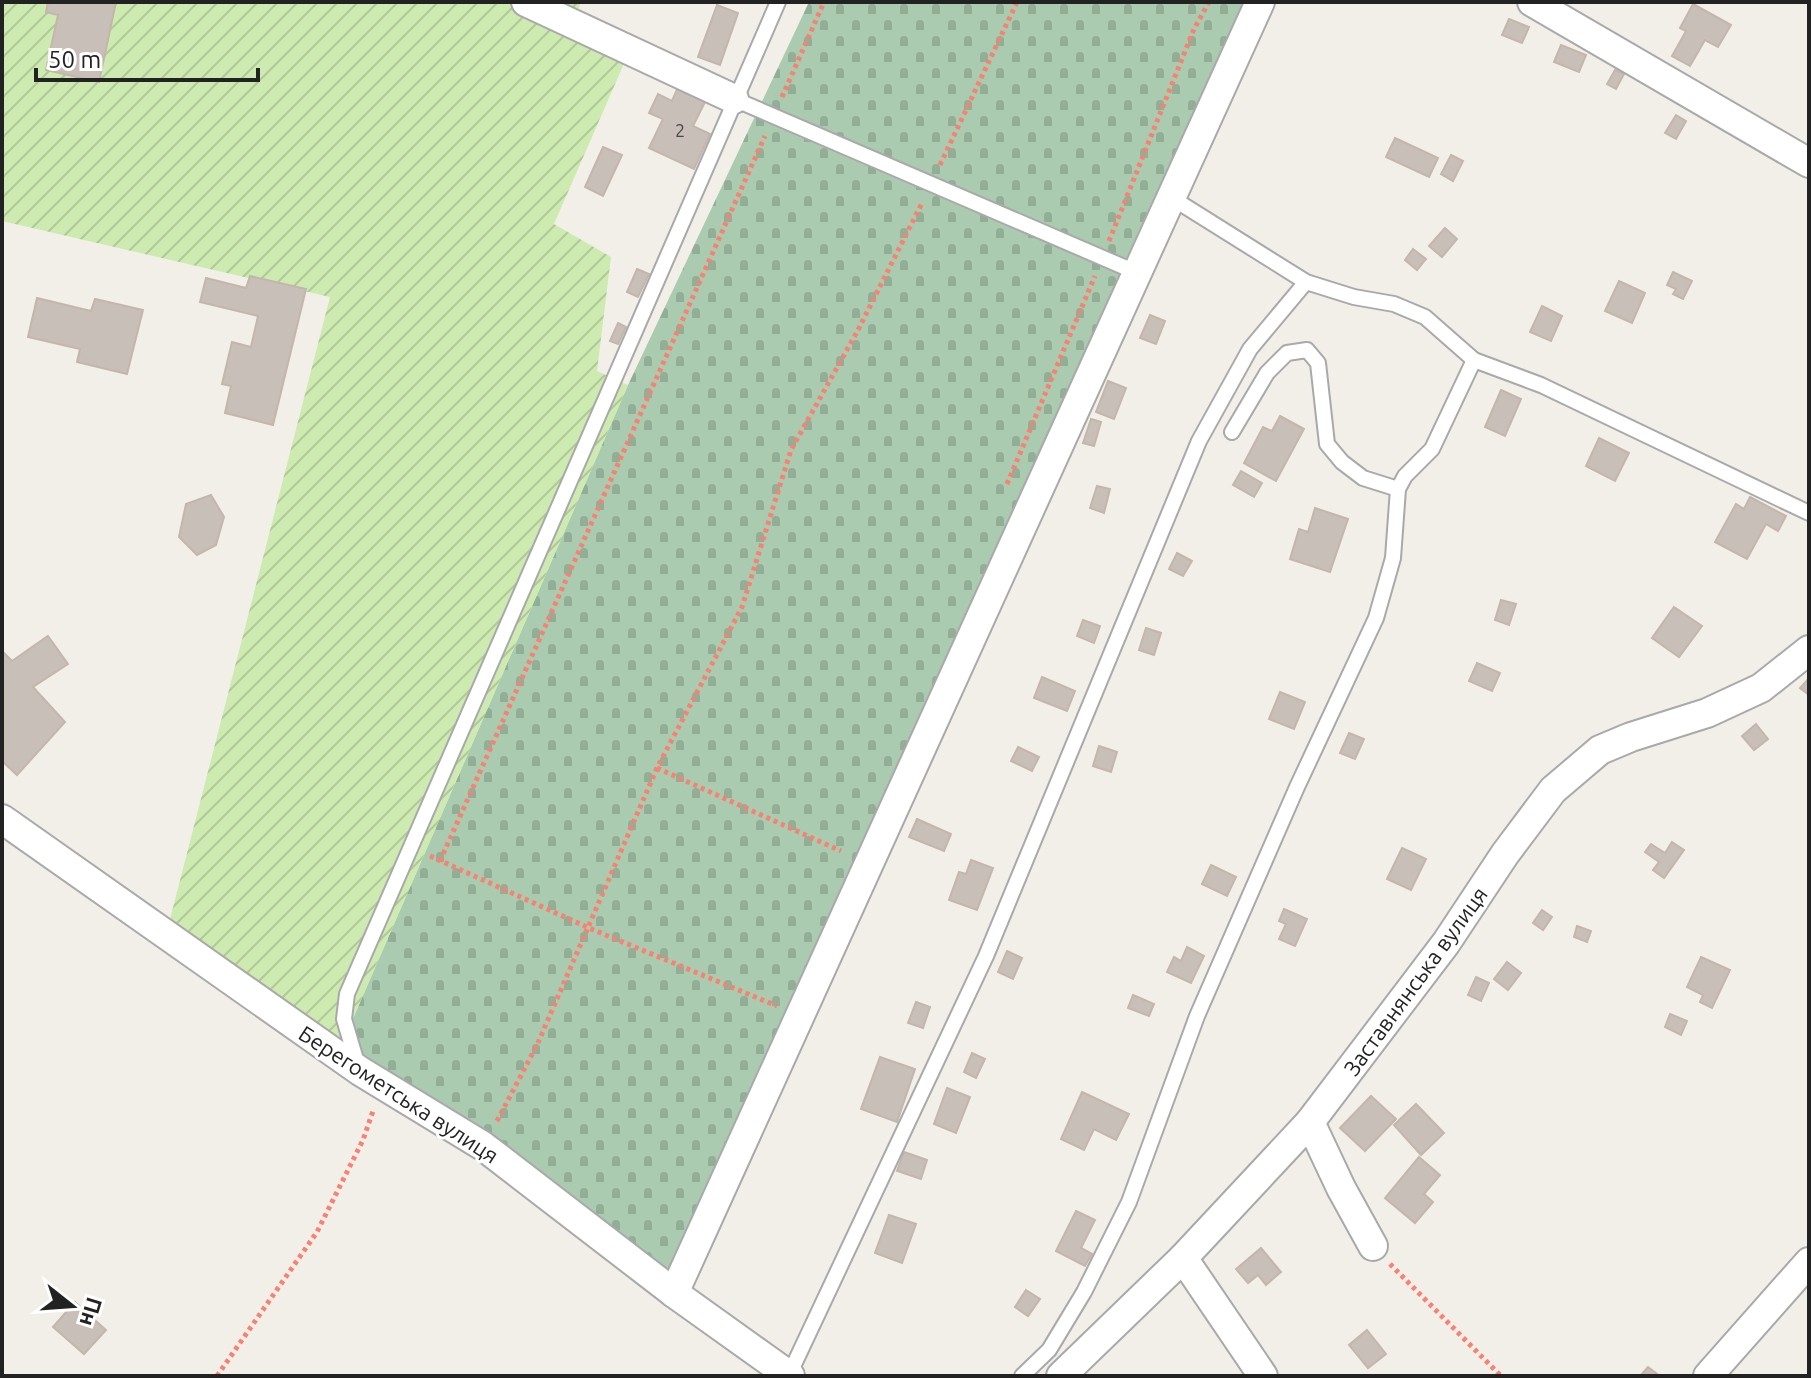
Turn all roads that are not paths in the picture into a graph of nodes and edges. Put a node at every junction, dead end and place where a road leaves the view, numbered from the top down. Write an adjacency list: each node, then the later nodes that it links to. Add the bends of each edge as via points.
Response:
1 (526, 2): 5 (street)
2 (778, 2): 5 (lane)
3 (1260, 2): 7 (street)
4 (1532, 2): 6 (street)
5 (734, 99): 8 (lane); 16 (lane, via 347,994 349,1045)
6 (1809, 163)
7 (1172, 198): 8 (street); 9 (lane)
8 (1138, 273): 21 (street)
9 (1306, 282): 10 (lane, via 1425,317); 22 (lane, via 1250,349 1199,441 986,956)
10 (1474, 360): 12 (lane, via 1432,449); 13 (lane, via 1555,392)
11 (1232, 432): 12 (lane, via 1267,373 1287,353 1307,350 1318,363 1327,444 1363,478)
12 (1398, 489): 23 (lane, via 1393,558 1376,618 1197,1016 1129,1202 1049,1350)
13 (1809, 513)
14 (1809, 650): 17 (street, Заставнянська вулиця, via 1761,688 1600,750 1553,790 1446,943)
15 (2, 819): 16 (street, Берегометська вулиця)
16 (371, 1077): 21 (street, Берегометська вулиця, via 483,1146)
17 (1310, 1122): 18 (street); 19 (street, Заставнянська вулиця)
18 (1373, 1246)
19 (1183, 1258): 24 (street, Заставнянська вулиця); 25 (street)
20 (1809, 1262): 26 (street)
21 (674, 1293): 22 (street, Берегометська вулиця)
22 (789, 1376)
23 (1022, 1376)
24 (1061, 1376)
25 (1263, 1376)
26 (1708, 1376)

